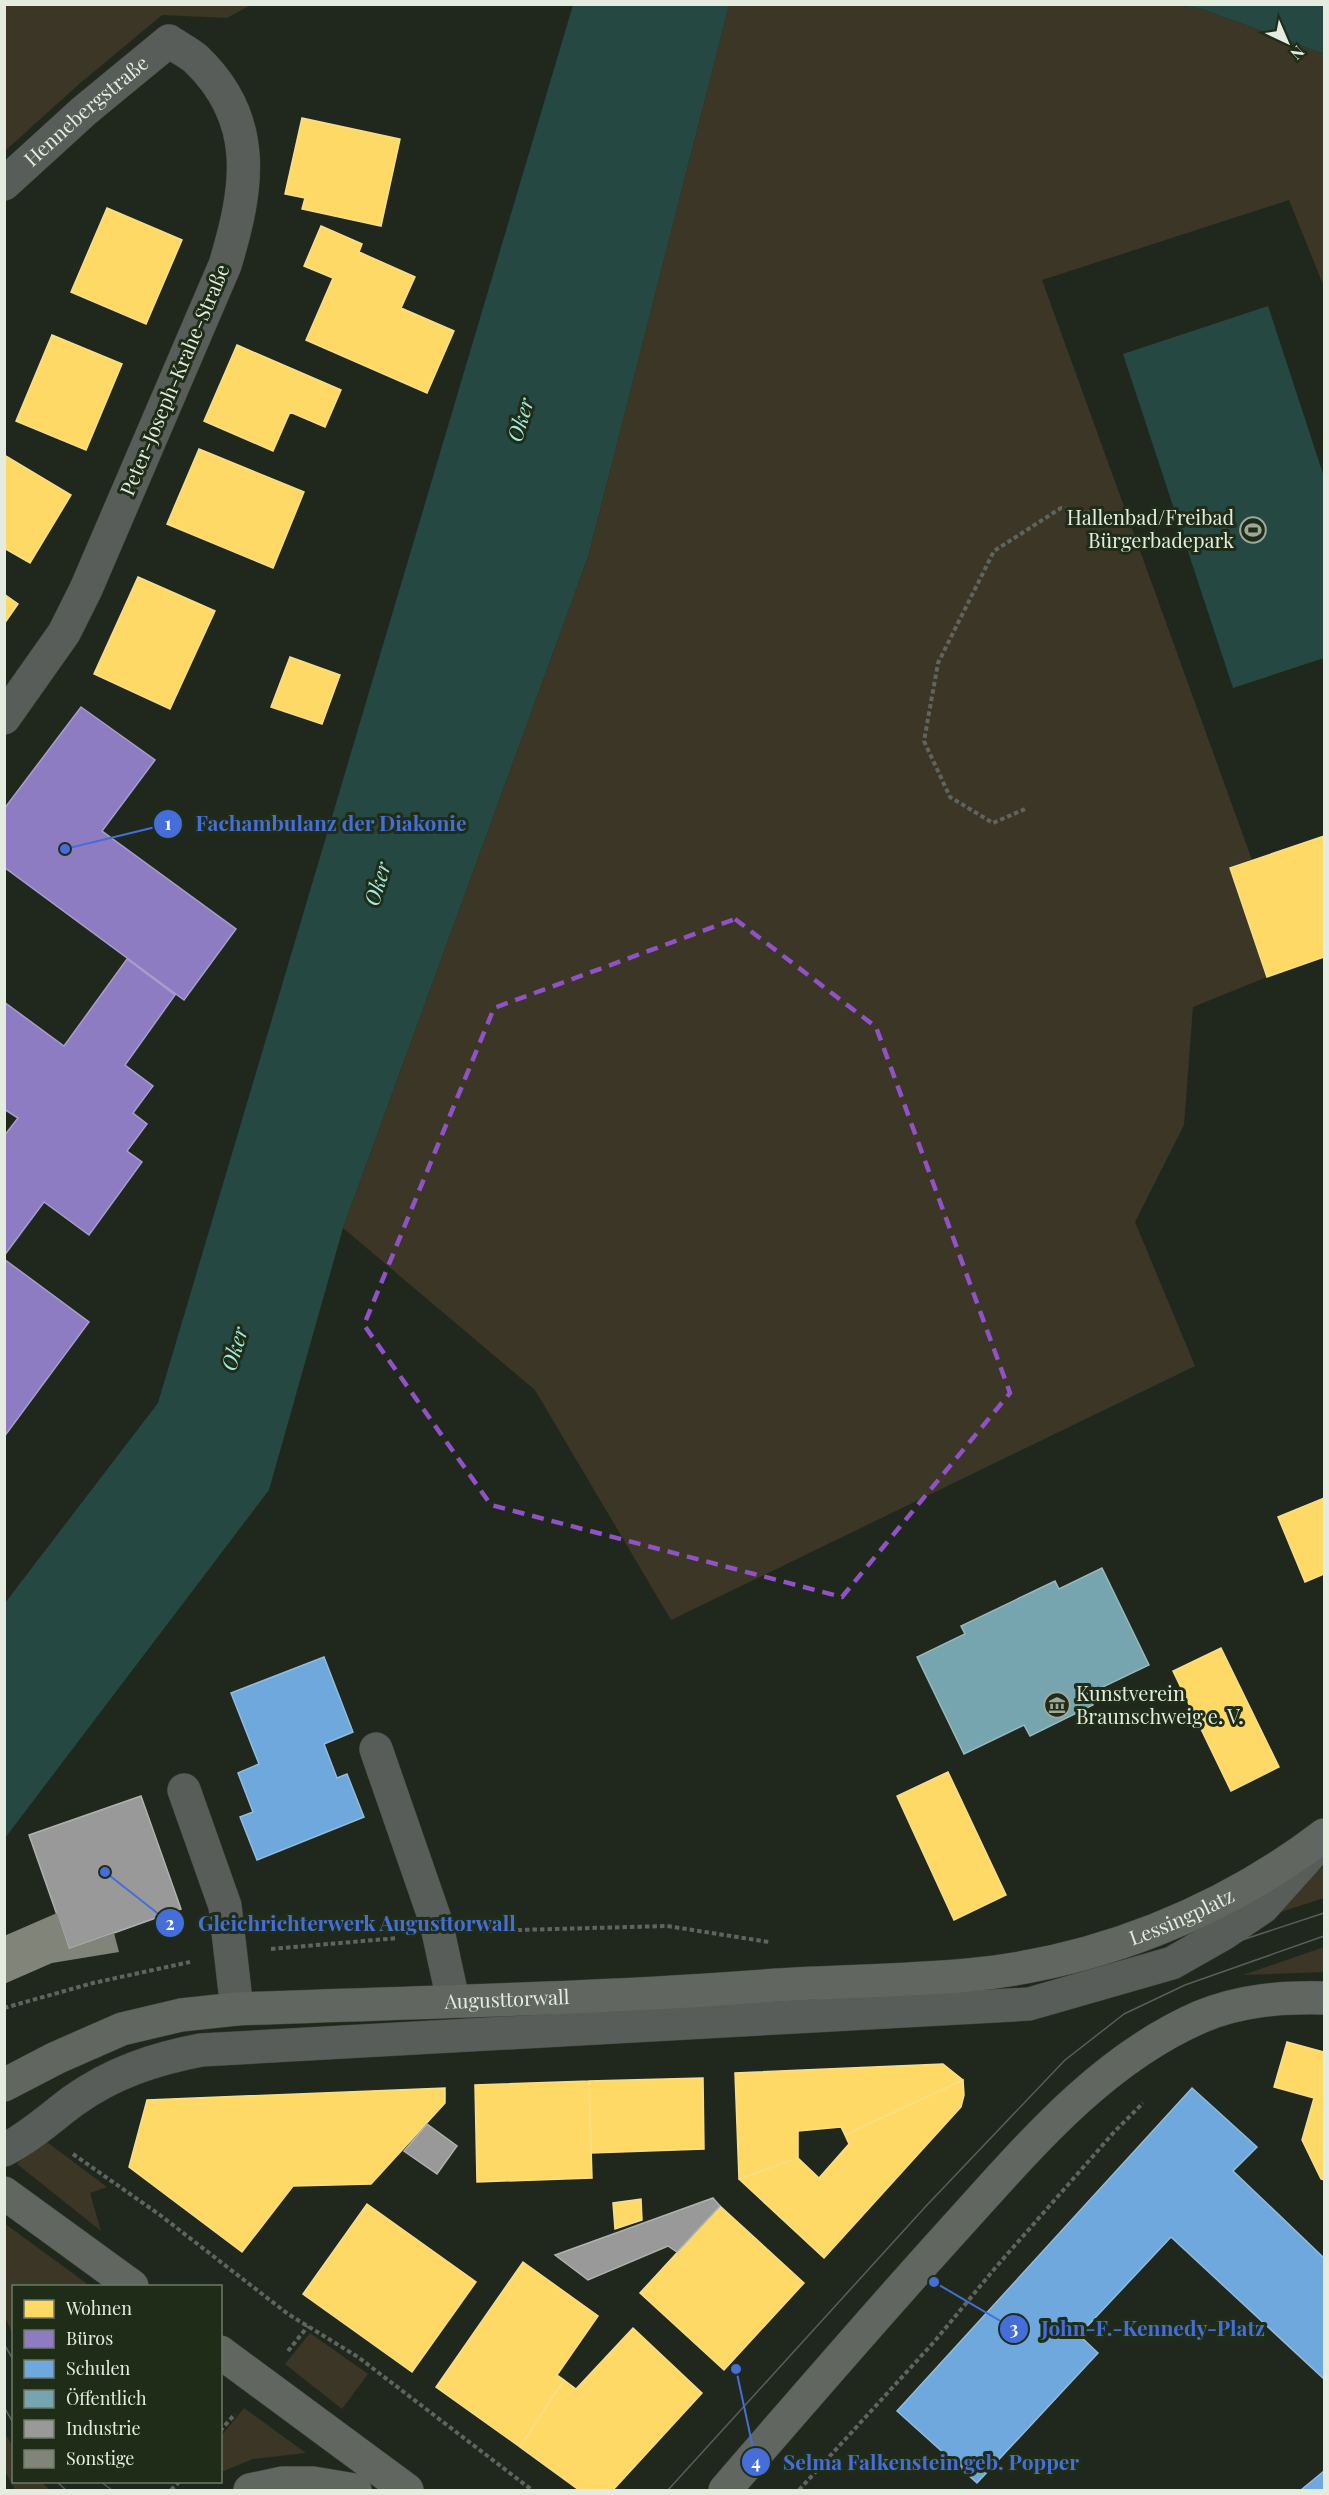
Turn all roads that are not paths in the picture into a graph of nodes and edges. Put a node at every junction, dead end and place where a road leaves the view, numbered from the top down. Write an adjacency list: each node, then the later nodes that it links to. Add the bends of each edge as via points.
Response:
1 (169, 41): 2 (street, Hennebergstraße); 3 (street, Peter-Joseph-Krahe-Straße, via 195,58 219,86 236,118 245,171 236,228 225,265 86,589 64,633)
2 (4, 184)
3 (4, 718)
4 (376, 1749): 9 (street, via 436,1922)
5 (184, 1790): 10 (street, via 225,1906)
6 (1324, 1837): 7 (main road, Lessingplatz, via 1239,1892 1161,1928 1092,1951); 12 (street, via 1263,1907 1172,1963 1029,2004 201,2050 118,2074 74,2100)
7 (1024, 1967): 9 (main road, Augusttorwall, via 968,1975 702,1991)
8 (1324, 1998): 19 (main road, via 1251,2002 1200,2018 1146,2047 1093,2084 871,2321)
9 (453, 2000): 10 (main road, Augusttorwall)
10 (237, 2009): 11 (main road, Augusttorwall, via 181,2015 122,2029)
11 (4, 2085)
12 (13, 2145)
13 (4, 2193): 14 (main road)
14 (131, 2285)
15 (222, 2353): 18 (main road)
16 (250, 2490): 17 (main road, via 283,2482)
17 (355, 2490)
18 (407, 2490)
19 (725, 2490)

